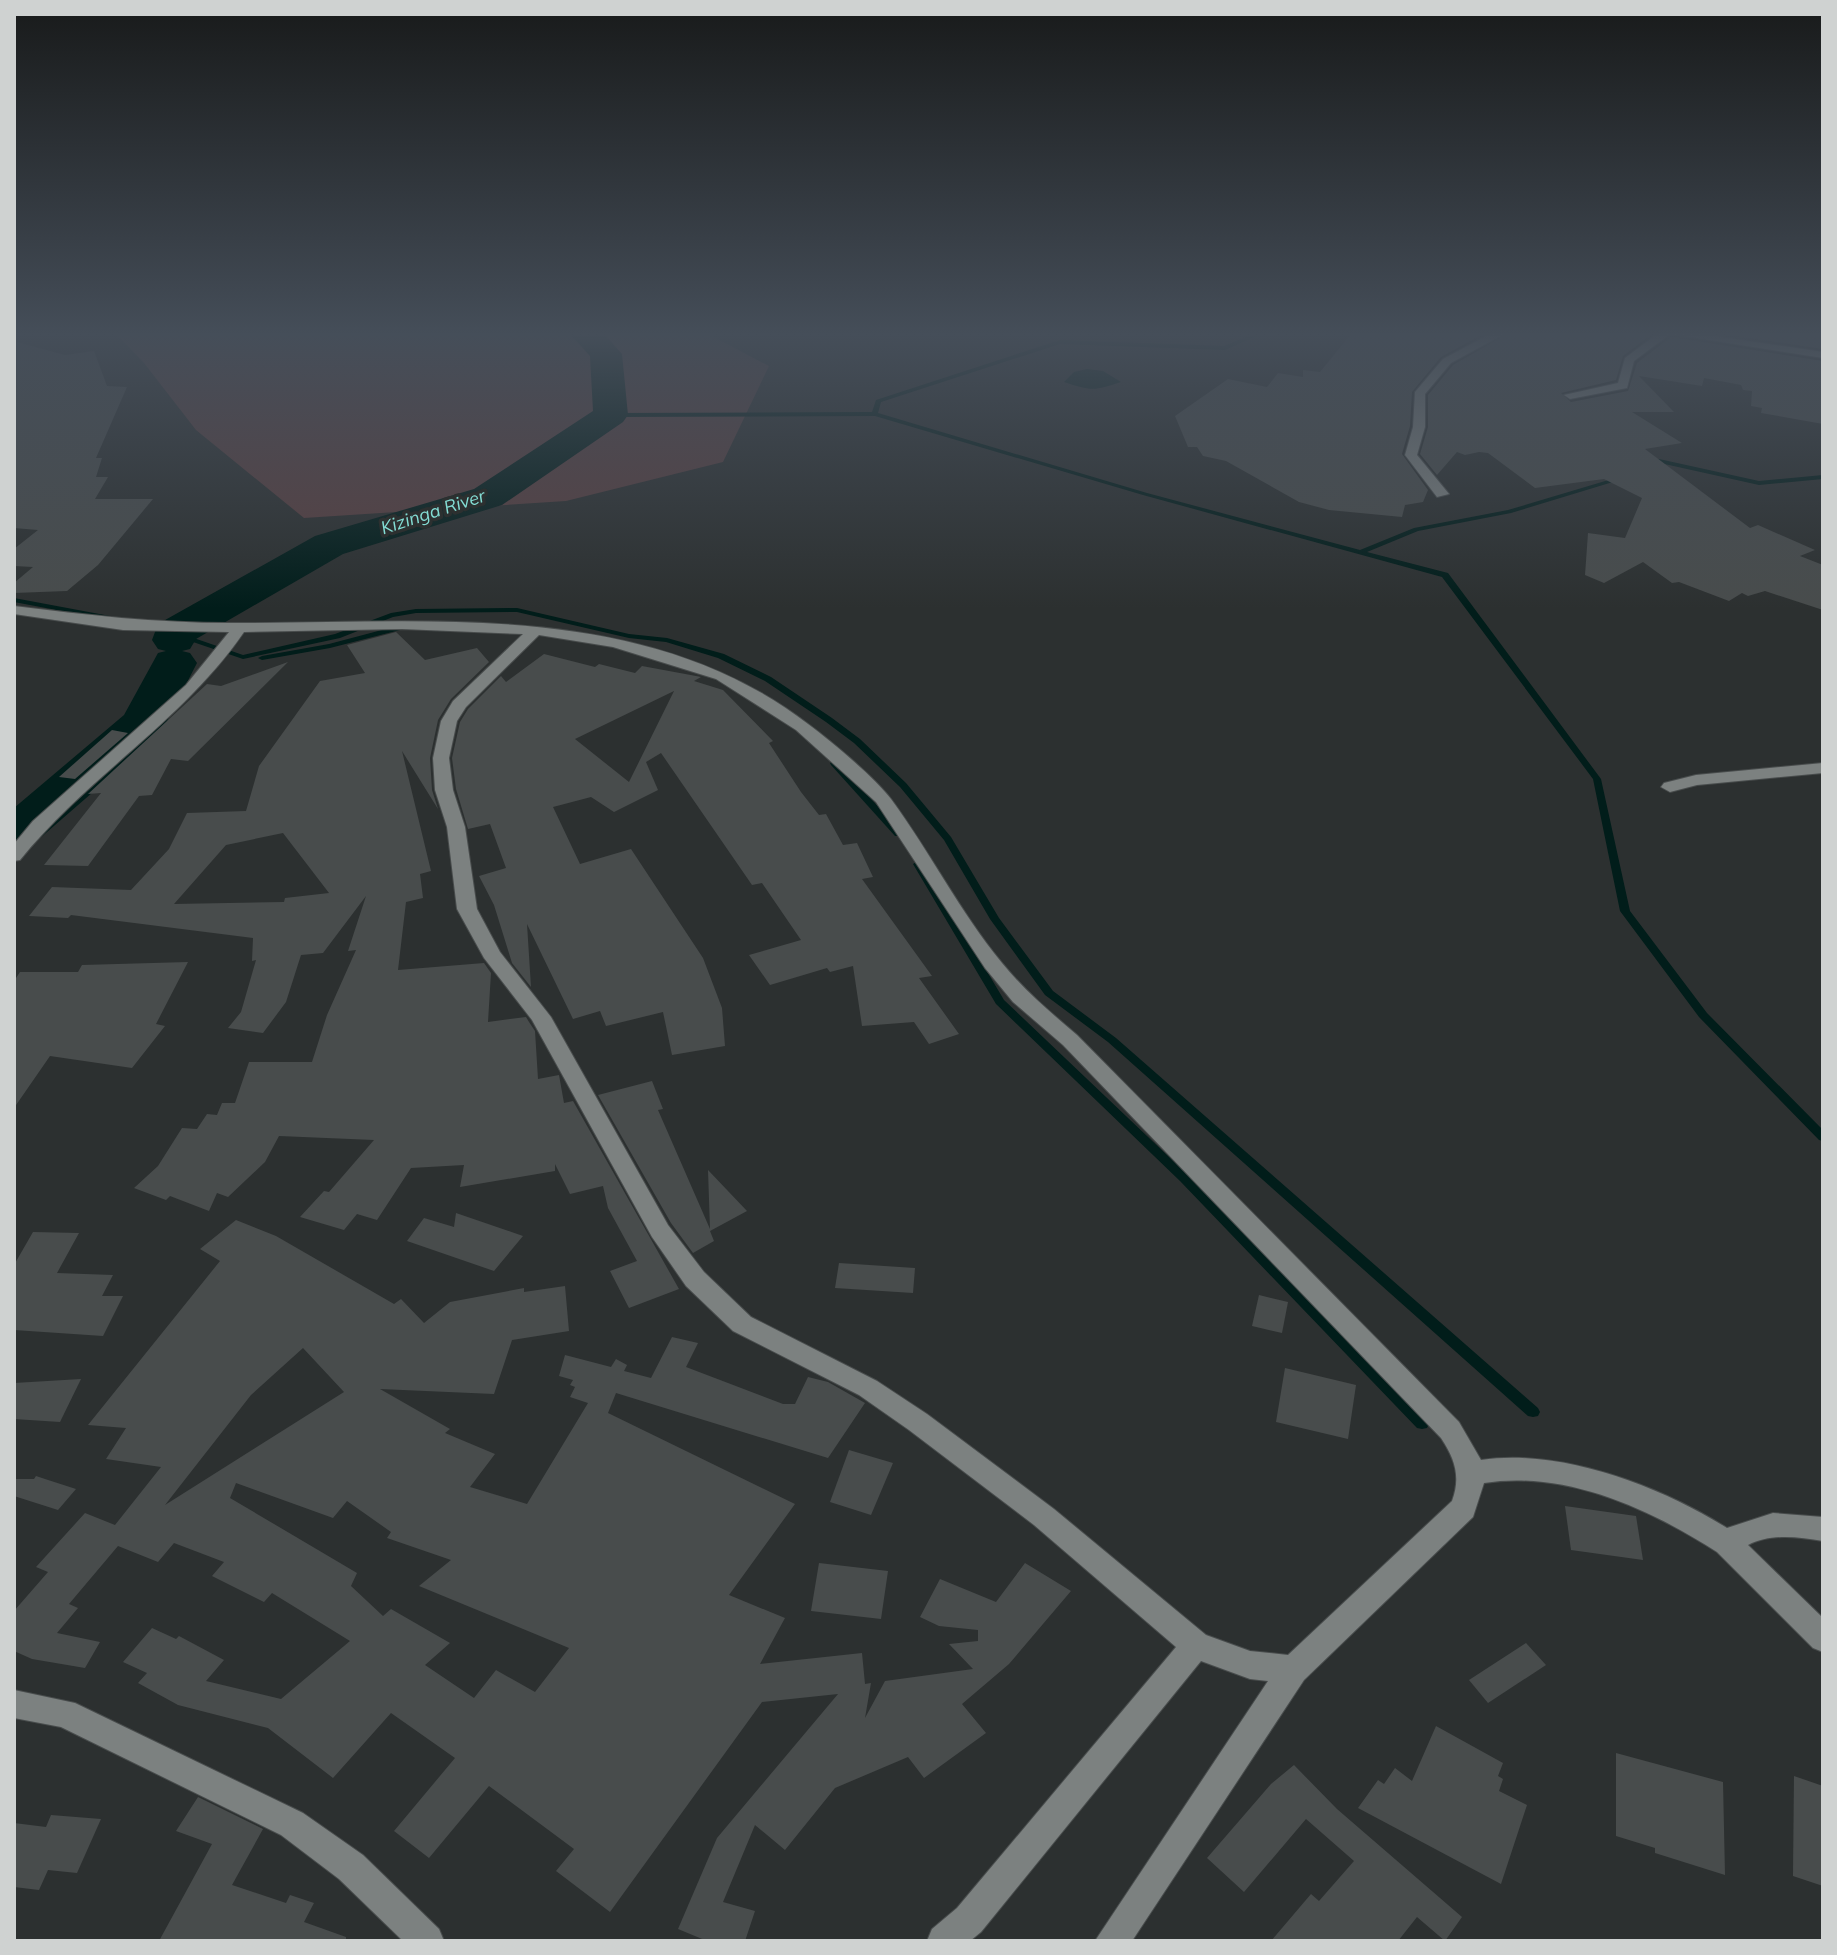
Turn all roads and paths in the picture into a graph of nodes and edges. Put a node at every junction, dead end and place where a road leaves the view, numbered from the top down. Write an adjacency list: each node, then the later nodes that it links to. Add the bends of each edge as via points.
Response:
1 (1419, 425): 2 (street, via 1411,455)
2 (1442, 494)
3 (14, 610): 4 (street, via 123,625)
4 (235, 627): 5 (street, via 402,624); 8 (street, via 225,651 160,715 69,791)
5 (536, 630): 9 (street, via 615,643 722,676 814,737 882,799 992,964 1020,997 1070,1040 1450,1430); 13 (street, via 459,704 449,721 441,758 444,790 456,827 467,909 491,954 541,1017 660,1231 695,1279 742,1324 868,1388 918,1422 1044,1517)
6 (1823, 768): 7 (street)
7 (1670, 787)
8 (14, 856)
9 (1473, 1473): 11 (street, via 1528,1465 1572,1472); 14 (street, via 1463,1509)
10 (1823, 1529): 11 (street, via 1771,1524 1746,1529)
11 (1727, 1543): 12 (street)
12 (1823, 1638)
13 (1196, 1645): 14 (street, via 1250,1665); 17 (street, via 969,1920)
14 (1293, 1670): 18 (street)
15 (14, 1704): 16 (street, via 64,1713 292,1824 351,1867)
16 (427, 1941)
17 (944, 1941)
18 (1112, 1941)

